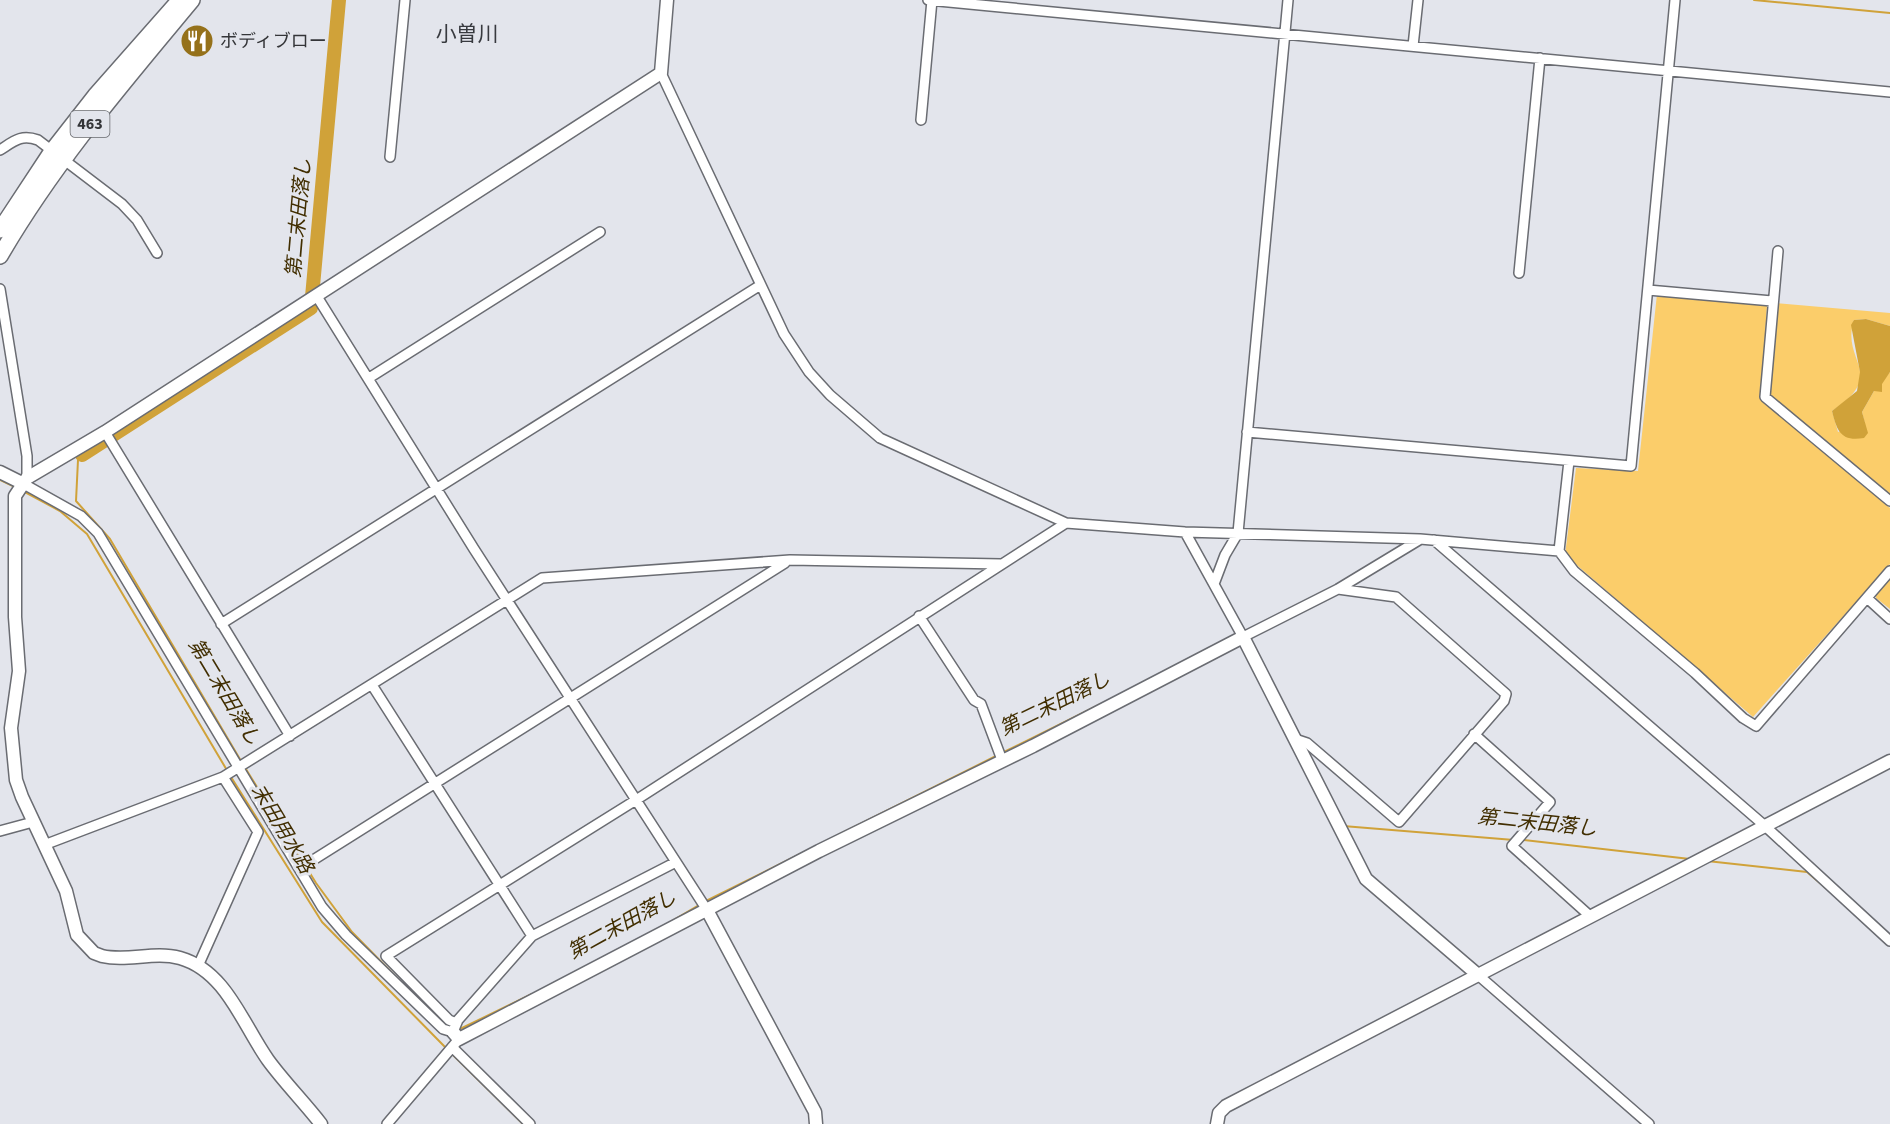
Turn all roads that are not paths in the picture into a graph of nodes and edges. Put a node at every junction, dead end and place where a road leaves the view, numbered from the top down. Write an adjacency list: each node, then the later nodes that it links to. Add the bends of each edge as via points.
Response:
1 (180, 0): 19 (highway, 463, via 148,33)
2 (192, 0): 19 (highway, 463)
3 (405, 0): 20 (street)
4 (667, 0): 15 (street)
5 (928, 0): 6 (street)
6 (932, 0): 10 (street); 17 (street)
7 (1288, 0): 11 (street)
8 (1418, 0): 12 (street)
9 (1675, 0): 14 (street)
10 (1030, 5): 11 (street)
11 (1285, 34): 12 (street); 34 (street)
12 (1413, 46): 13 (street)
13 (1540, 58): 14 (street); 26 (street)
14 (1668, 71): 16 (street); 29 (street)
15 (661, 74): 27 (street); 30 (street)
16 (1890, 92)
17 (921, 120)
18 (0, 150): 19 (street, via 28,136)
19 (58, 155): 21 (highway, 463); 24 (street, via 122,204); 25 (highway, 463)
20 (390, 157)
21 (0, 230)
22 (600, 232): 32 (street)
23 (1778, 251): 31 (street)
24 (157, 253)
25 (0, 256)
26 (1519, 273)
27 (759, 286): 38 (street); 40 (street, via 809,372 880,438)
28 (0, 289): 37 (street, via 27,456)
29 (1648, 290): 31 (street); 35 (street, via 1631,466)
30 (316, 295): 32 (street); 33 (street)
31 (1772, 301): 39 (street, via 1765,396)
32 (369, 378): 38 (street)
33 (105, 432): 37 (street); 55 (street)
34 (1247, 432): 35 (street); 42 (street)
35 (1569, 461): 45 (street)
36 (0, 472): 37 (street)
37 (24, 480): 64 (street, via 81,516 98,533); 68 (street, via 15,496 19,671 11,728 16,780)
38 (438, 489): 51 (street); 55 (street)
39 (1890, 501)
40 (1066, 523): 41 (street); 47 (street)
41 (1185, 532): 42 (street); 49 (street)
42 (1238, 533): 43 (street); 49 (street)
43 (1420, 540): 44 (street); 50 (street)
44 (1434, 540): 45 (street); 69 (street)
45 (1559, 551): 52 (street, via 1574,571 1756,726)
46 (790, 560): 47 (street); 51 (street, via 542,578); 58 (street)
47 (1001, 564): 53 (street)
48 (1890, 571): 52 (street)
49 (1214, 584): 56 (street)
50 (1338, 589): 56 (street); 59 (street, via 1396,597 1506,694)
51 (508, 598): 57 (street); 58 (street)
52 (1868, 598): 54 (street)
53 (919, 616): 62 (street, via 974,700 981,704); 67 (street)
54 (1890, 619)
55 (221, 624): 60 (street)
56 (1243, 637): 61 (street); 62 (street)
57 (372, 685): 60 (street); 66 (street)
58 (571, 697): 66 (street); 67 (street)
59 (1474, 735): 61 (street, via 1399,822 1307,743); 76 (street, via 1550,802 1512,846)
60 (290, 736): 64 (street)
61 (1298, 740): 80 (street, via 1366,879)
62 (1002, 760): 75 (street)
63 (1890, 761): 69 (street)
64 (239, 767): 65 (street); 81 (street, via 322,907 443,1029)
65 (223, 777): 71 (street); 79 (street, via 258,832)
66 (435, 783): 72 (street); 74 (street)
67 (636, 800): 73 (street); 74 (street)
68 (33, 822): 70 (street); 71 (street)
69 (1765, 826): 76 (street); 78 (street)
70 (0, 831)
71 (44, 845): 79 (street, via 66,891 77,935 94,953 110,958 162,955)
72 (310, 862)
73 (676, 862): 75 (street); 77 (street)
74 (498, 885): 77 (street); 81 (street, via 386,956 449,1020)
75 (707, 910): 81 (street); 86 (street, via 814,1112)
76 (1590, 916): 80 (street)
77 (532, 936): 81 (street)
78 (1890, 941)
79 (198, 966): 83 (street, via 223,989 269,1061)
80 (1478, 975): 82 (street, via 1226,1106); 87 (street)
81 (455, 1035): 84 (street); 85 (street)
82 (1215, 1123)
83 (321, 1124)
84 (387, 1124)
85 (530, 1124)
86 (816, 1124)
87 (1649, 1124)

